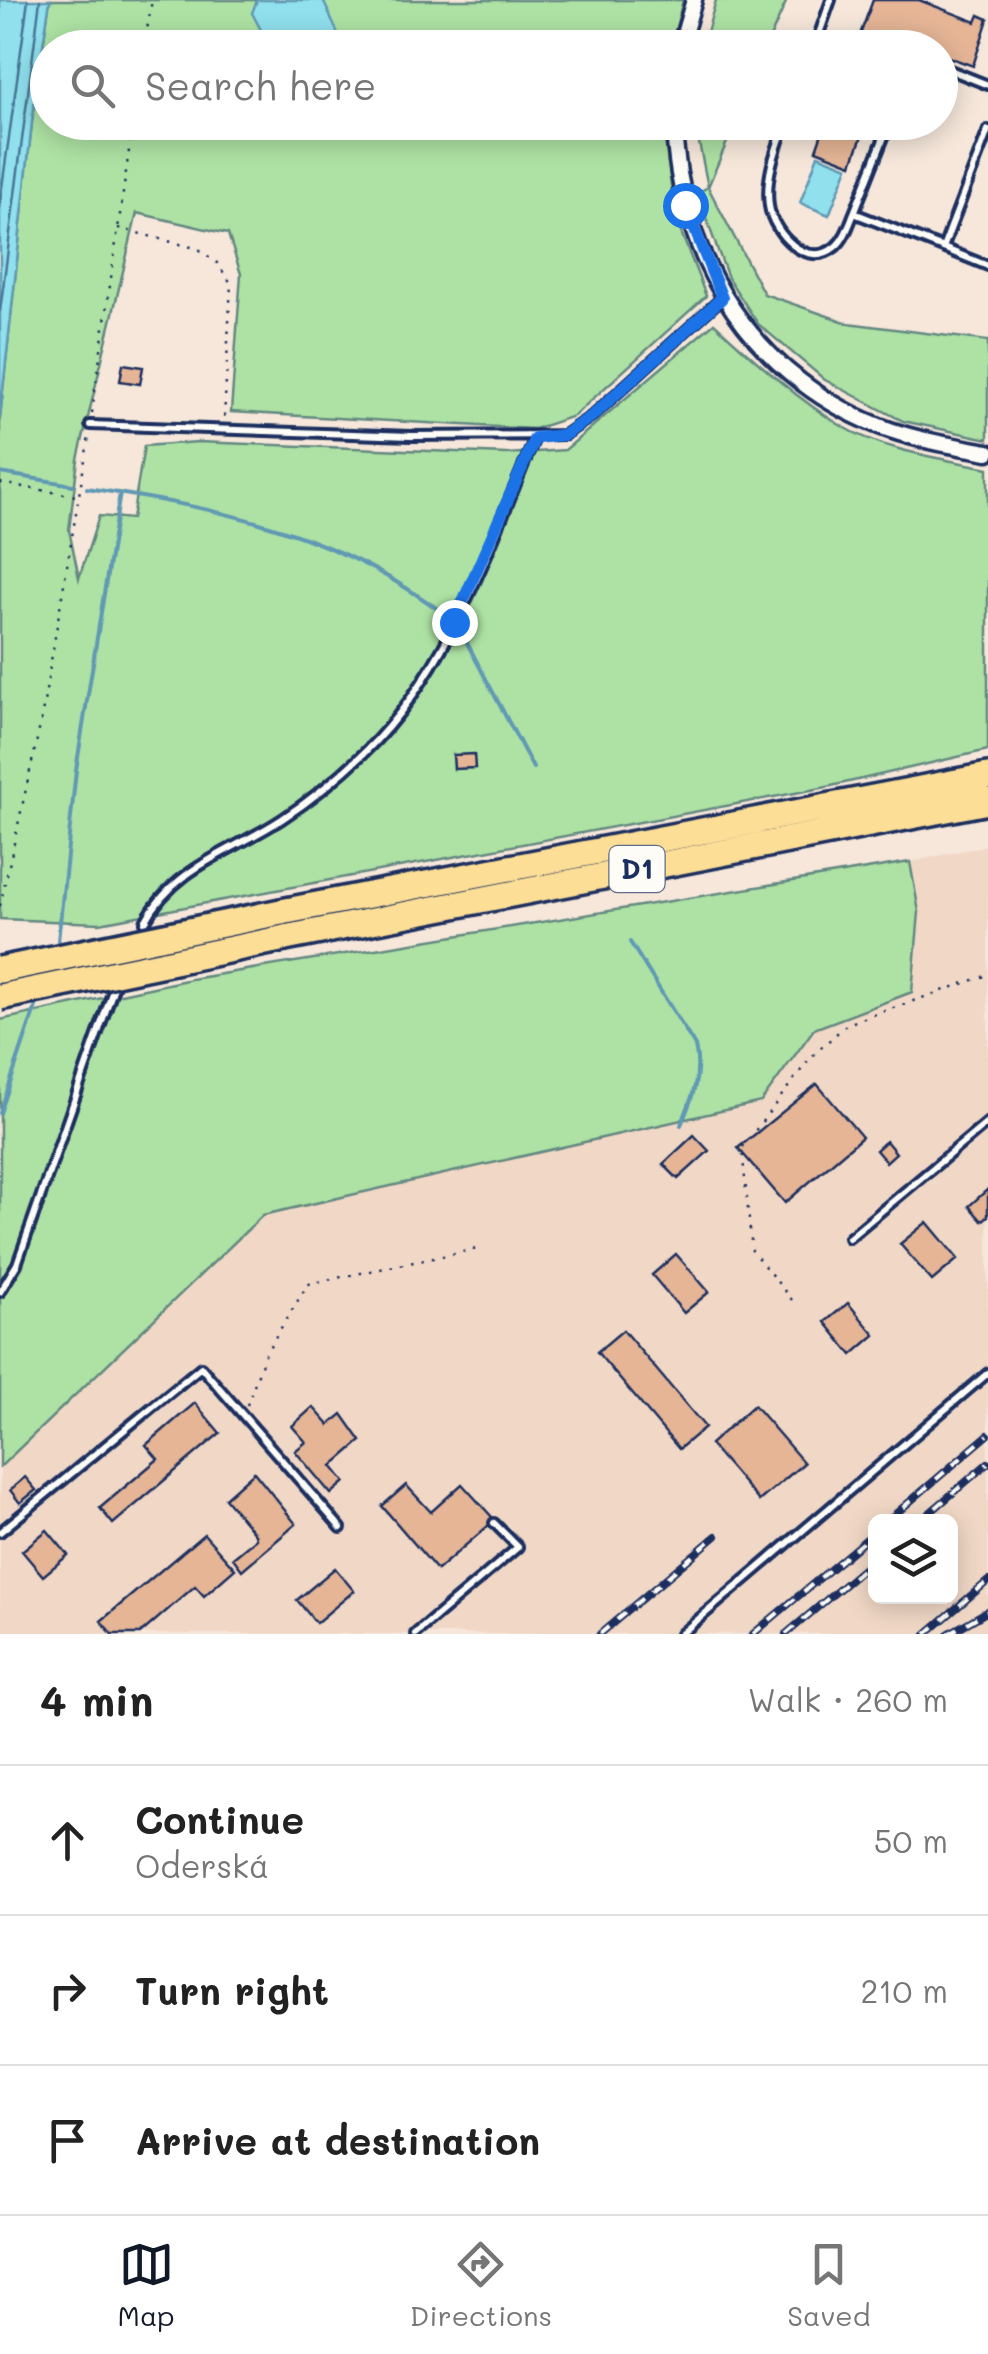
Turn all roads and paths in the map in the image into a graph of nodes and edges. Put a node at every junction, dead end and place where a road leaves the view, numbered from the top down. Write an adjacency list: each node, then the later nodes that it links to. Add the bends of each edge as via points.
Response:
1 (152, 0): 4 (path)
2 (694, 0): 5 (street)
3 (832, 0): 6 (lane)
4 (147, 30)
5 (685, 30)
6 (821, 30)
7 (958, 73): 8 (lane)
8 (988, 85)
9 (988, 130): 14 (lane)
10 (130, 140): 16 (path)
11 (676, 140): 19 (street, via 685,205)
12 (781, 140): 15 (lane, via 769,188 780,238 828,252)
13 (883, 140): 15 (lane)
14 (985, 149): 17 (lane)
15 (854, 214): 17 (lane)
16 (117, 228): 20 (path); 21 (path, via 199,249 231,283)
17 (943, 248): 18 (lane)
18 (988, 266)
19 (722, 298): 22 (lane, via 592,416 564,435); 23 (street, via 776,359 837,404 907,435)
20 (90, 425): 21 (lane); 25 (path)
21 (224, 430): 22 (lane)
22 (535, 438): 29 (lane, via 439,659 402,713 283,819 189,870 158,898)
23 (988, 452)
24 (0, 482): 25 (path)
25 (78, 496): 28 (path, via 40,726)
26 (988, 776): 30 (highway, D1, bridge)
27 (988, 801): 33 (highway, D1, bridge)
28 (0, 906)
29 (144, 922)
30 (0, 970)
31 (988, 975): 38 (path, via 848,1024 811,1057 742,1148 752,1252)
32 (114, 988): 37 (lane, via 18,1264)
33 (0, 997)
34 (988, 1122): 35 (lane)
35 (849, 1238)
36 (481, 1248): 40 (path, via 308,1284 266,1354)
37 (0, 1292)
38 (792, 1300)
39 (988, 1373): 45 (lane)
40 (243, 1416): 42 (lane); 43 (lane, via 201,1368)
41 (494, 1522): 44 (lane, via 518,1547)
42 (341, 1528)
43 (0, 1532)
44 (415, 1634)
45 (681, 1634)

